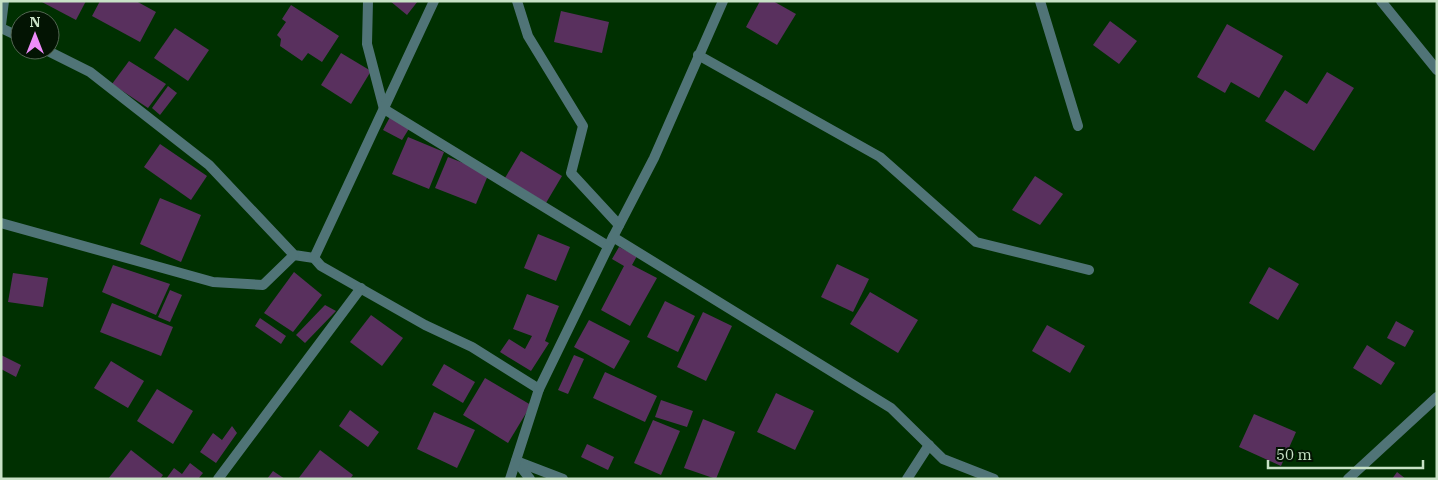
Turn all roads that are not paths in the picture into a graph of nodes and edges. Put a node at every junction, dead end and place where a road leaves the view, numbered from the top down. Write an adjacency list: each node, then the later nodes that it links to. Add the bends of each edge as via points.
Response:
1 (4, 1): 8 (street)
2 (368, 1): 12 (street, via 367,44)
3 (434, 1): 12 (street)
4 (517, 1): 15 (street, via 528,36 583,126 571,173)
5 (723, 1): 9 (street)
6 (1040, 1): 13 (street)
7 (1381, 1): 11 (street)
8 (1, 26)
9 (698, 55): 15 (street, via 654,158); 19 (street, via 880,156 976,242)
10 (60, 57): 17 (street, via 90,72 209,165)
11 (1437, 70)
12 (384, 109): 16 (street); 18 (street)
13 (1078, 126)
14 (1, 223): 17 (street, via 213,282 263,285)
15 (619, 225): 16 (street)
16 (611, 242): 21 (street); 23 (street, via 891,408)
17 (294, 255): 18 (street)
18 (314, 258): 20 (street, via 321,266)
19 (1089, 270)
20 (361, 288): 21 (street); 25 (street)
21 (539, 388): 24 (street)
22 (1437, 397): 31 (street)
23 (929, 445): 29 (street); 30 (street, via 943,459)
24 (516, 462): 26 (street); 27 (street); 28 (street)
25 (218, 479)
26 (510, 479)
27 (530, 479)
28 (563, 479)
29 (907, 479)
30 (994, 479)
31 (1348, 479)

